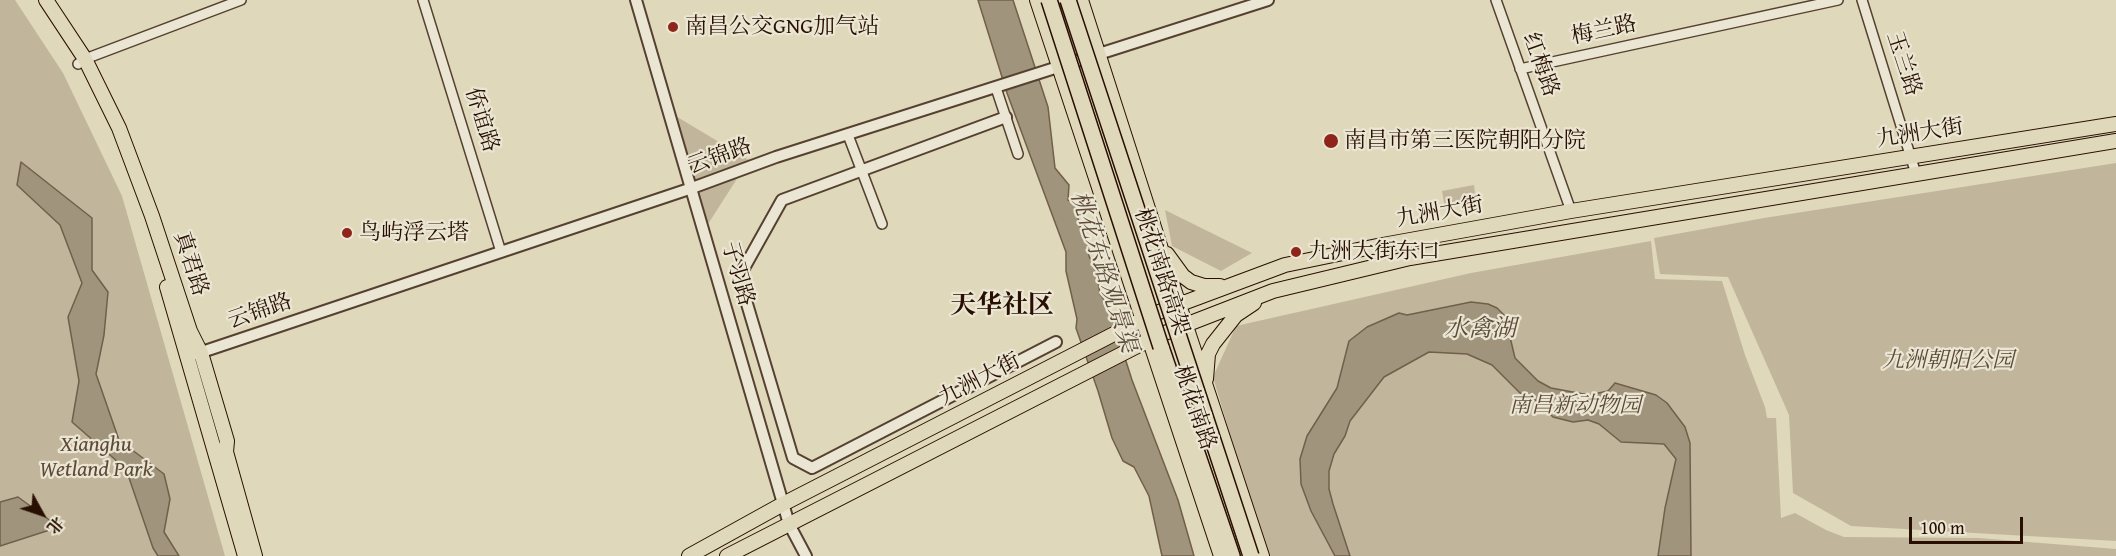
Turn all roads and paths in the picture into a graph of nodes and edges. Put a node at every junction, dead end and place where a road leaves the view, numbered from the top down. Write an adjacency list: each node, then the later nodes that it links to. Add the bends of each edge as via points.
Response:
1 (36, 0): 15 (main road, 真君路)
2 (46, 0): 15 (main road, 真君路)
3 (241, 0): 15 (street)
4 (423, 0): 31 (street, 侨谊路)
5 (636, 0): 27 (street, 子羽路)
6 (1037, 0): 16 (main road, 桃花南路)
7 (1049, 0): 54 (highway, 桃花南路高架, bridge)
8 (1068, 0): 55 (highway, 桃花南路高架, bridge)
9 (1081, 0): 14 (main road, 桃花南路)
10 (1268, 0): 14 (street, 云锦路)
11 (1496, 0): 17 (street, 红梅路)
12 (1838, 0): 17 (street, 梅兰路)
13 (1862, 0): 24 (street, 玉兰路)
14 (1098, 54): 16 (street, 云锦路); 30 (main road, 桃花南路)
15 (81, 61): 41 (main road, 真君路, via 119,128 190,331); 42 (main road, 真君路, via 146,217)
16 (1053, 69): 18 (street, 云锦路); 33 (main road, 桃花南路)
17 (1520, 69): 28 (street, 红梅路)
18 (998, 87): 19 (street); 21 (street, 云锦路)
19 (1006, 117): 23 (street); 25 (street)
20 (2116, 124): 24 (main road, 九洲大街)
21 (848, 135): 25 (street); 27 (street, 云锦路)
22 (2116, 141): 26 (main road, 九洲大街)
23 (1018, 154)
24 (1912, 157): 26 (street, 玉兰路); 28 (main road, 九洲大街)
25 (861, 171): 29 (street); 40 (street, via 782,200 739,277 793,458 812,468)
26 (1916, 174): 34 (main road, 九洲大街, via 1410,258)
27 (692, 188): 31 (street, 云锦路); 44 (street, 子羽路)
28 (1571, 211): 32 (main road, 九洲大街)
29 (882, 224)
30 (1157, 237): 32 (main road, via 1183,276 1204,286 1219,286); 35 (main road, 桃花南路)
31 (501, 252): 41 (street, 云锦路)
32 (1285, 265): 35 (main road, 九洲大街)
33 (1132, 289): 36 (main road, 桃花南路); 38 (main road, via 1128,321)
34 (1273, 291): 37 (main road, 九洲大街); 43 (main road, via 1236,315 1220,333 1208,354)
35 (1179, 304): 36 (main road, 九洲大街); 37 (main road, 桃花南路)
36 (1142, 320): 38 (main road, 九洲大街); 39 (main road, 桃花南路)
37 (1185, 324): 39 (main road, 九洲大街); 43 (main road, 桃花南路)
38 (1120, 331): 45 (main road, 九洲大街)
39 (1149, 340): 47 (main road, 九洲大街); 53 (main road, 桃花南路)
40 (1056, 342)
41 (201, 352): 42 (street, 云锦路); 49 (main road, 真君路)
42 (187, 357): 48 (main road, 真君路)
43 (1206, 387): 56 (main road, 桃花南路)
44 (777, 483): 45 (street, 子羽路); 46 (street)
45 (783, 504): 46 (main road, 九洲大街); 47 (street, 子羽路)
46 (767, 513): 50 (main road, 九洲大街)
47 (789, 524): 51 (main road, 九洲大街); 52 (street, 子羽路)
48 (244, 556)
49 (255, 556)
50 (689, 556)
51 (727, 556)
52 (806, 556)
53 (1221, 556)
54 (1232, 556)
55 (1251, 556)
56 (1262, 556)

